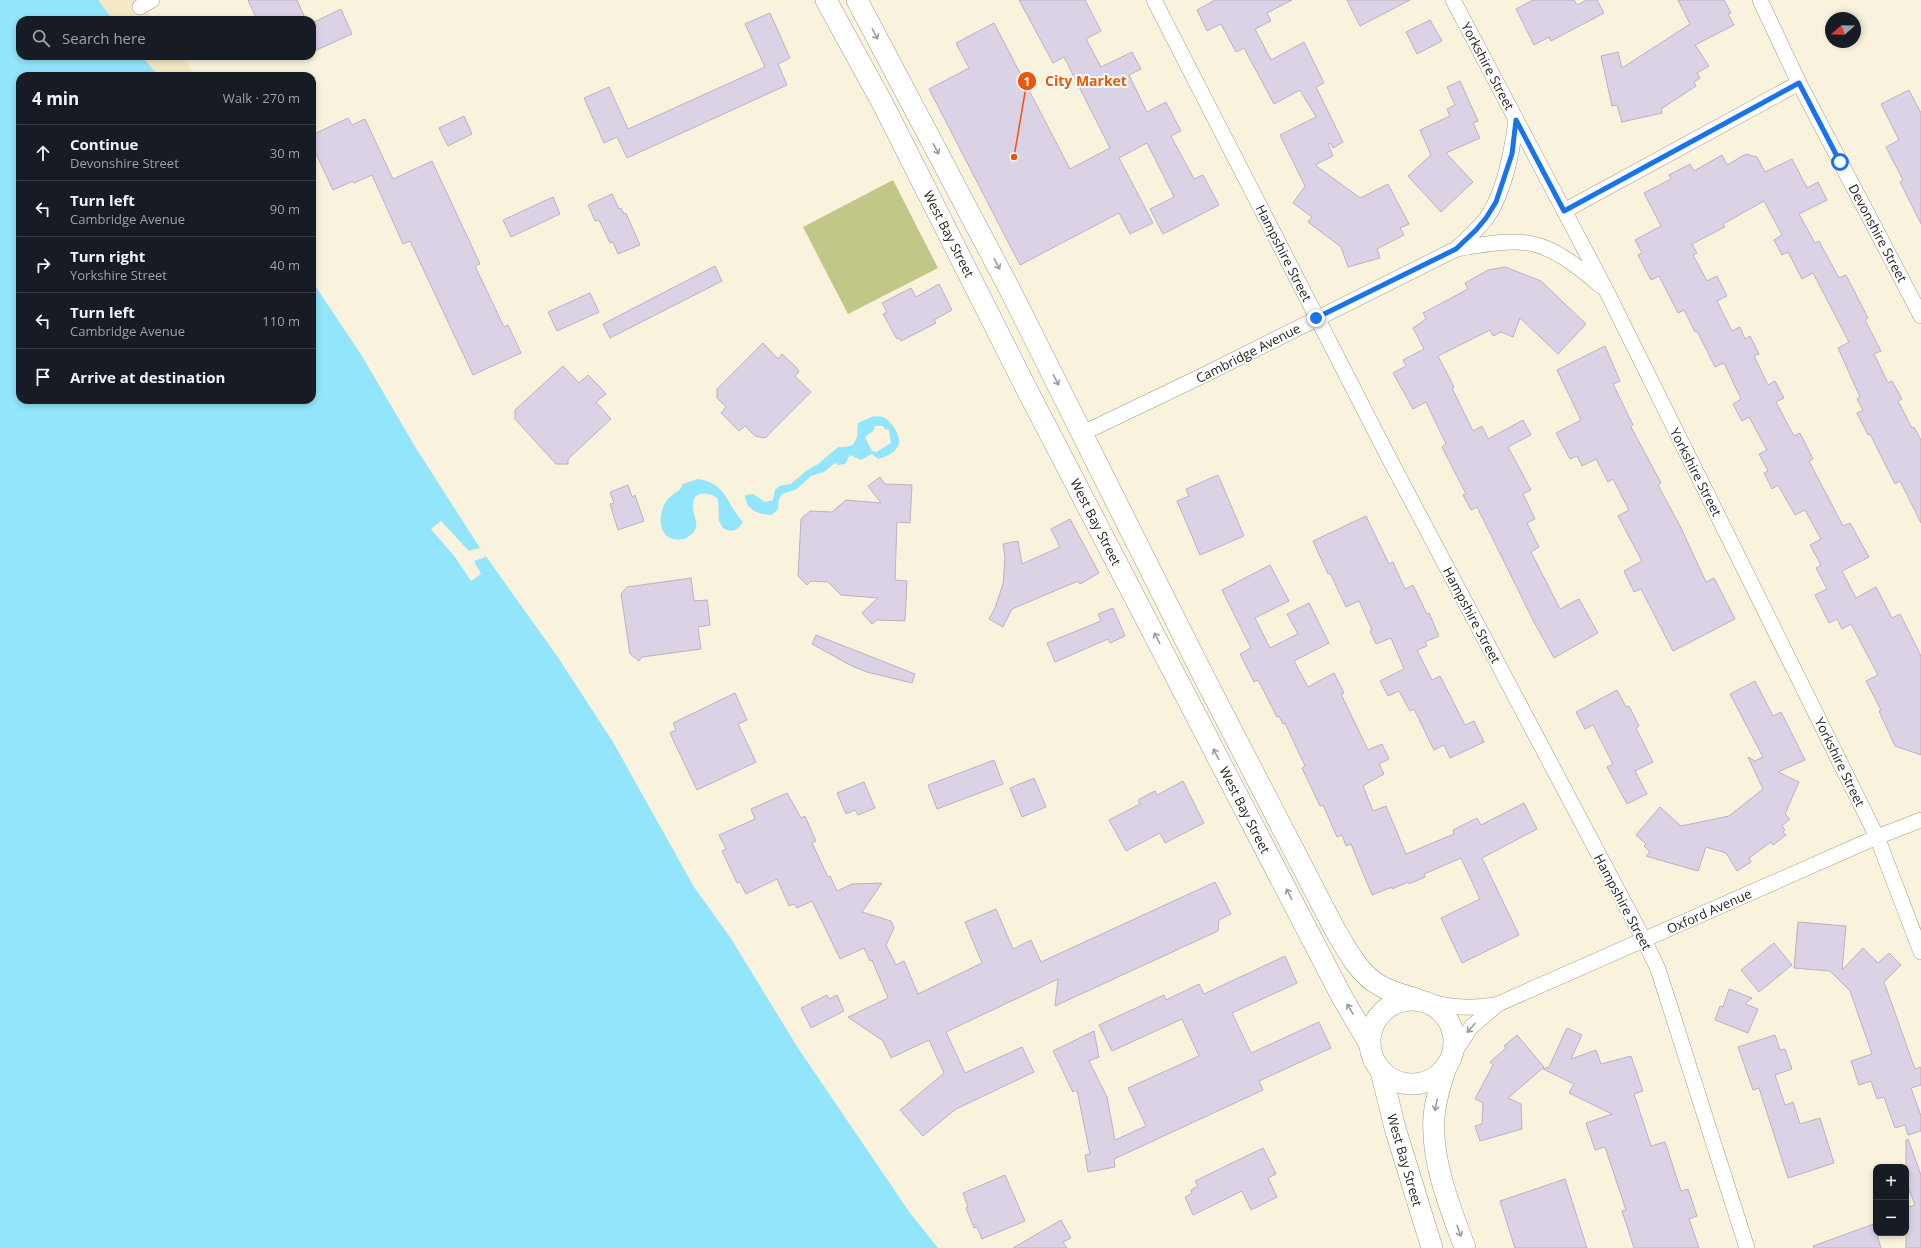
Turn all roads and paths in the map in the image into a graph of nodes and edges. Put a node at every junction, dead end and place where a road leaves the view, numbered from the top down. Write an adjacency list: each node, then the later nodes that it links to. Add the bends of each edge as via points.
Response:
1 (826, 0): 20 (main road, West Bay Street, one-way to 1, via 1024,384 885,108)
2 (857, 0): 13 (main road, West Bay Street, one-way to 13, via 1006,281)
3 (1154, 0): 12 (street, Hampshire Street)
4 (1453, 0): 7 (street, Yorkshire Street)
5 (1760, 0): 6 (street, Devonshire Street)
6 (1799, 83): 8 (street); 11 (street, Devonshire Street)
7 (1516, 120): 8 (street, Yorkshire Street); 9 (street, Cambridge Avenue, via 1512,154 1496,202 1486,218)
8 (1564, 211): 10 (street, Yorkshire Street)
9 (1456, 249): 10 (street, Cambridge Avenue, via 1495,242 1536,243 1555,251); 12 (street, Cambridge Avenue)
10 (1606, 290): 15 (street, Yorkshire Street)
11 (1921, 316)
12 (1316, 318): 13 (street, Cambridge Avenue); 16 (street, Hampshire Street)
13 (1083, 433): 18 (main road, West Bay Street, via 1204,677 1348,952 1365,974 1378,985 1389,991)
14 (1921, 820): 15 (street, Oxford Avenue)
15 (1877, 837): 16 (street, Oxford Avenue); 17 (street, Yorkshire Street)
16 (1644, 940): 19 (street, Oxford Avenue); 25 (street, Hampshire Street, via 1658,969)
17 (1921, 952)
18 (1422, 1000): 19 (street, Oxford Avenue, via 1463,1008); 20 (main road, via 1400,1001 1382,1011 1371,1028); 21 (main road, via 1442,1012 1451,1026 1454,1042)
19 (1498, 1004): 21 (street, Oxford Avenue, one-way to 21, via 1471,1027)
20 (1369, 1043): 22 (main road)
21 (1449, 1062): 22 (main road, via 1439,1075 1413,1084 1395,1081); 24 (main road, one-way to 24, via 1435,1106 1434,1130 1443,1181)
22 (1381, 1071): 23 (main road, West Bay Street, via 1395,1128)
23 (1432, 1248)
24 (1465, 1248)
25 (1747, 1248)

